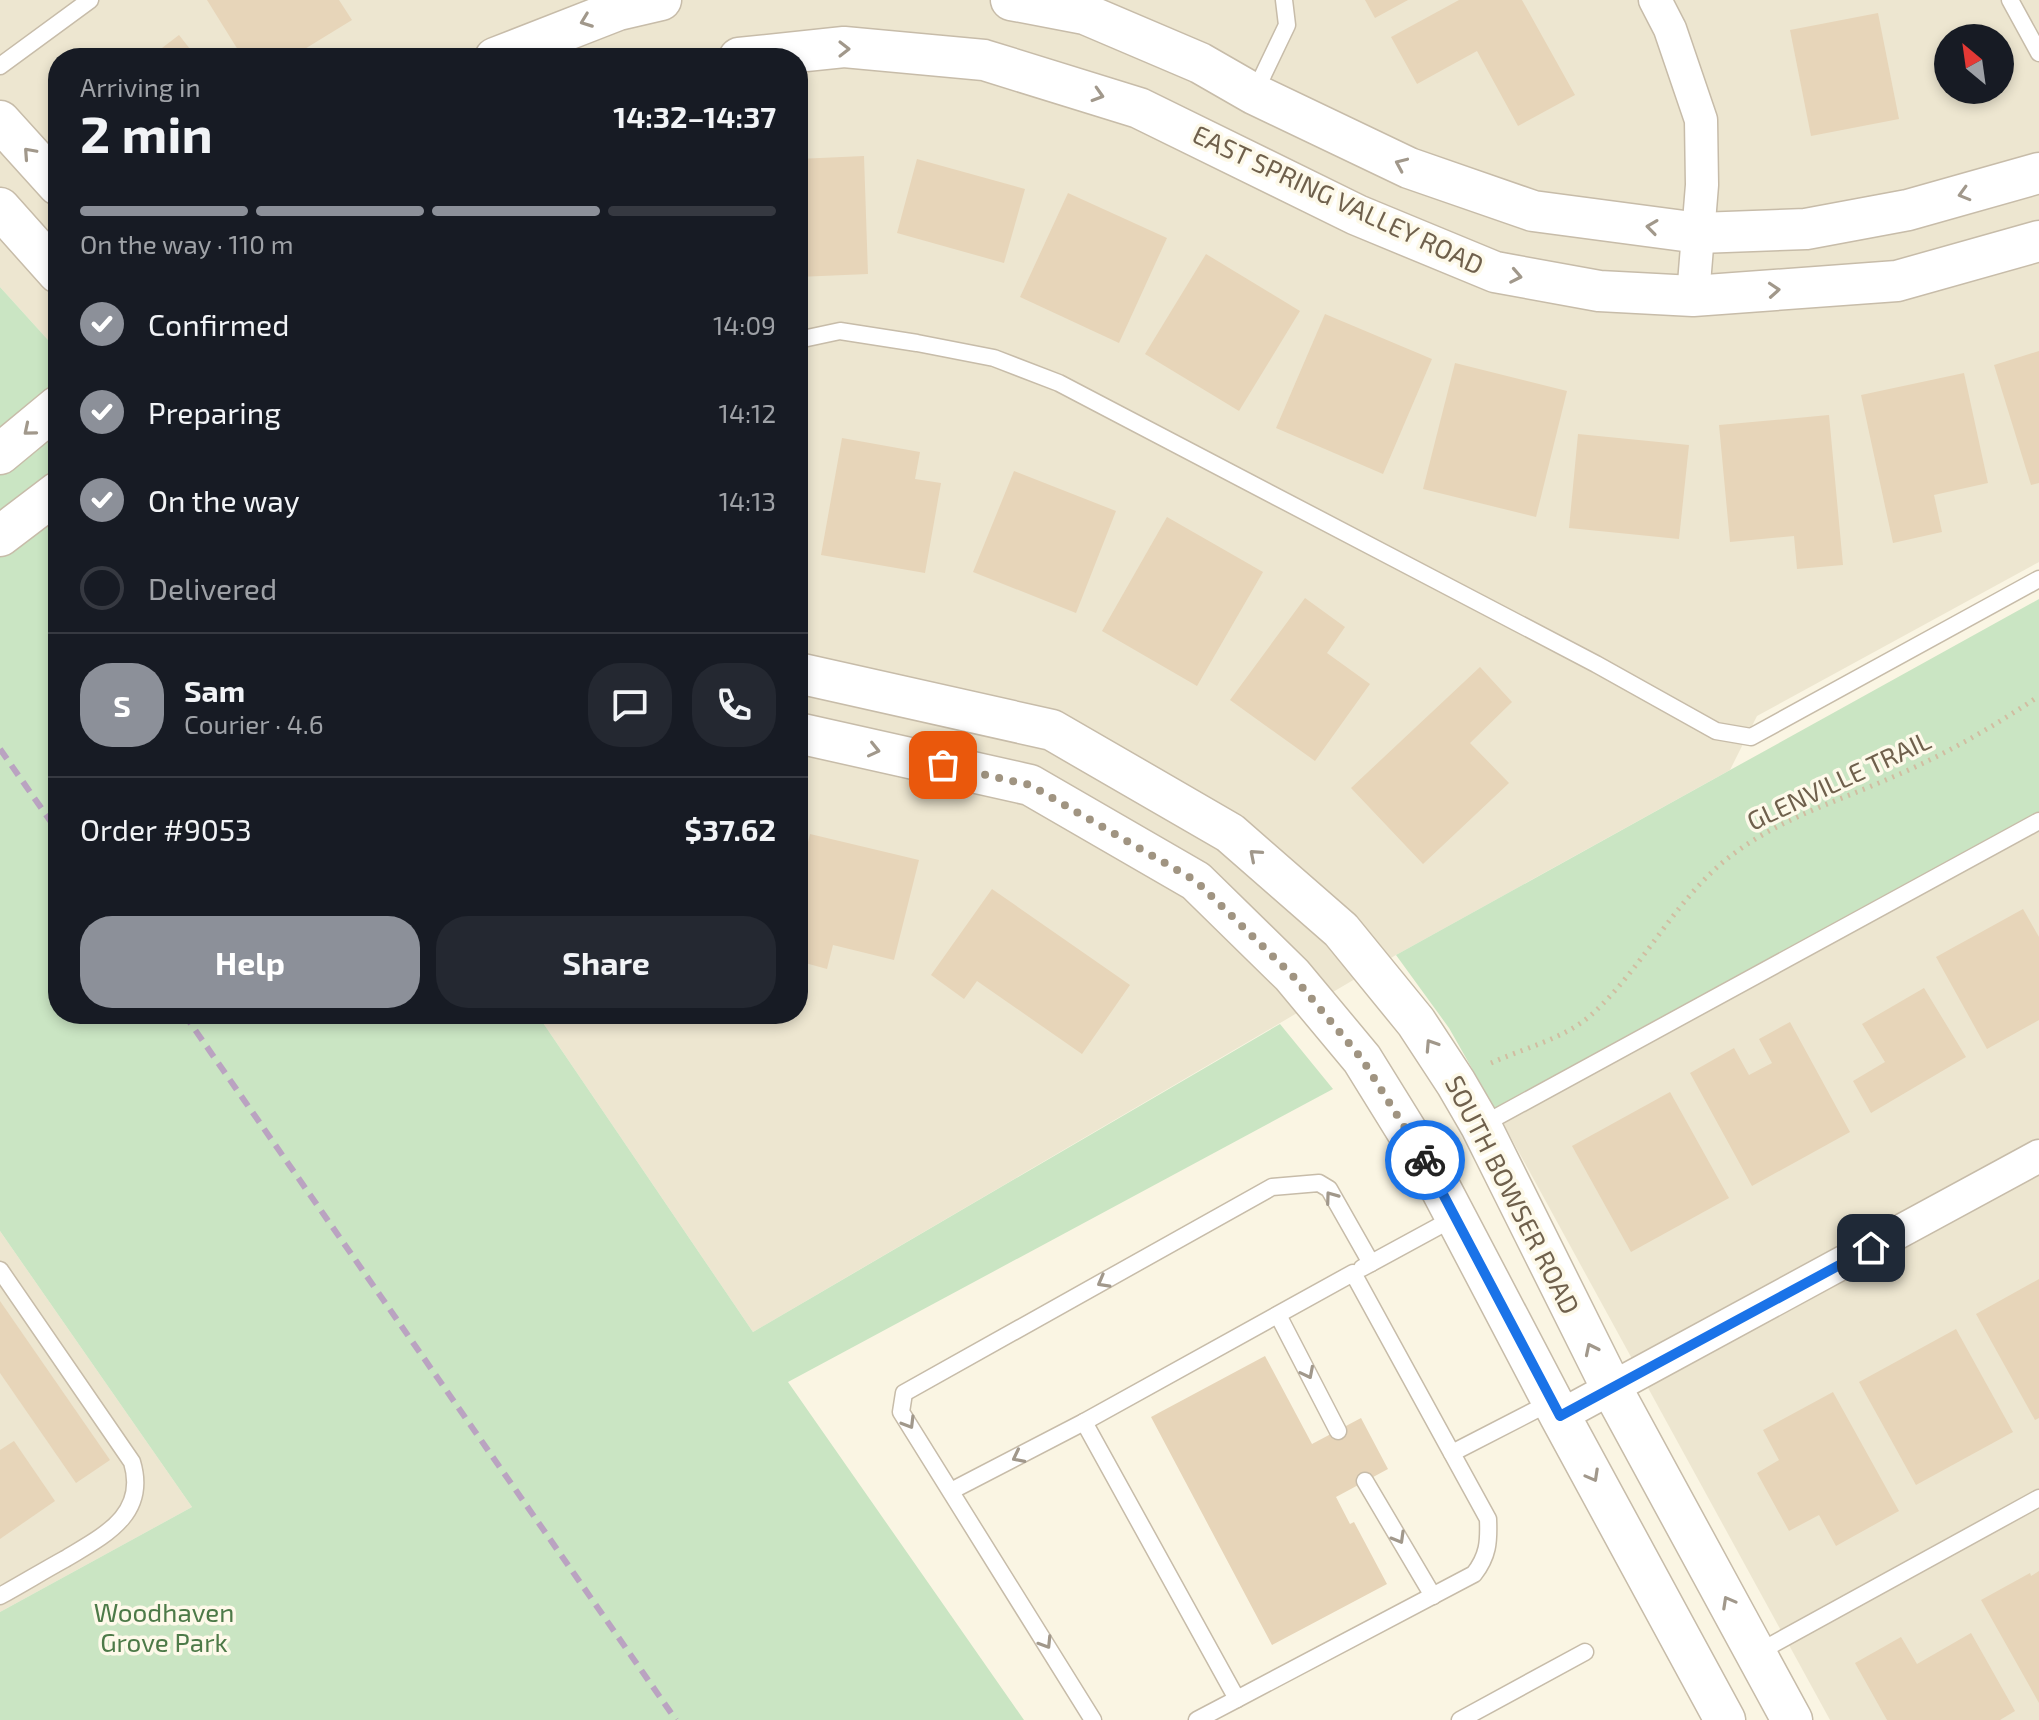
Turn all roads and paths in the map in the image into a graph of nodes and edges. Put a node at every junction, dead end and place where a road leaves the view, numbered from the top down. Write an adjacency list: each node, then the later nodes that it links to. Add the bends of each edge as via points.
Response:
1 (90, 0): 10 (lane)
2 (661, 0): 7 (street, one-way to 7)
3 (1011, 0): 11 (street, via 1085,14 1200,63)
4 (1284, 0): 11 (lane, via 1287,25)
5 (1655, 0): 16 (street, via 1701,120)
6 (2010, 0): 9 (lane)
7 (516, 48)
8 (808, 51): 19 (street, EAST SPRING VALLEY ROAD, one-way to 19, via 844,47 984,60 1139,108 1357,215 1495,272 1599,291)
9 (2039, 53)
10 (0, 66)
11 (1254, 94): 16 (street, one-way to 11, via 1533,211 1409,168)
12 (0, 121): 14 (street, one-way to 12)
13 (2039, 173): 16 (street, one-way to 16, via 1908,210 1806,229)
14 (48, 174)
15 (0, 208): 18 (street)
16 (1699, 233): 19 (street)
17 (2039, 241): 19 (street, EAST SPRING VALLEY ROAD, one-way to 17, via 1897,281)
18 (48, 262)
19 (1693, 296)
20 (808, 338): 25 (lane, via 840,331 917,343 994,358 1059,383 1716,731 1751,737)
21 (48, 414): 22 (street, one-way to 22)
22 (0, 454)
23 (48, 500): 24 (street)
24 (0, 536)
25 (2039, 579)
26 (808, 675): 31 (street, SOUTH BOWSER ROAD, one-way to 26, via 1416,1022 1341,930 1230,833 1052,730)
27 (2039, 696): 30 (path, GLENVILLE TRAIL, via 1951,751 1772,828 1733,854 1693,893 1589,1017)
28 (808, 735): 33 (street, one-way to 33, via 1030,785 1196,881 1292,975 1362,1059)
29 (2039, 821): 31 (lane)
30 (1487, 1065)
31 (1481, 1126): 38 (street, SOUTH BOWSER ROAD, one-way to 31)
32 (2039, 1156): 38 (street)
33 (1456, 1217): 34 (lane); 39 (street)
34 (1371, 1263): 36 (lane); 44 (lane, one-way to 44, via 1329,1189 1319,1183 1272,1187 904,1393 901,1412)
35 (0, 1270): 46 (lane, via 132,1462 137,1478 135,1494 112,1531)
36 (1353, 1273): 37 (lane); 42 (lane)
37 (1278, 1315): 40 (lane); 41 (lane, one-way to 41)
38 (1612, 1389): 39 (street); 49 (street, SOUTH BOWSER ROAD, one-way to 38)
39 (1556, 1408): 42 (lane); 51 (street, one-way to 51)
40 (1084, 1422): 44 (lane, one-way to 44); 50 (lane)
41 (1338, 1431)
42 (1452, 1453): 47 (lane, via 1488,1519 1489,1539 1485,1559 1474,1574)
43 (1365, 1481): 47 (lane, one-way to 47)
44 (951, 1491): 52 (lane, one-way to 52)
45 (2039, 1498): 49 (lane)
46 (0, 1596)
47 (1433, 1596): 50 (lane)
48 (1585, 1652): 54 (lane)
49 (1755, 1653): 55 (street, SOUTH BOWSER ROAD)
50 (1237, 1699): 53 (lane)
51 (1716, 1717)
52 (1093, 1720)
53 (1197, 1720)
54 (1460, 1720)
55 (1792, 1720)

